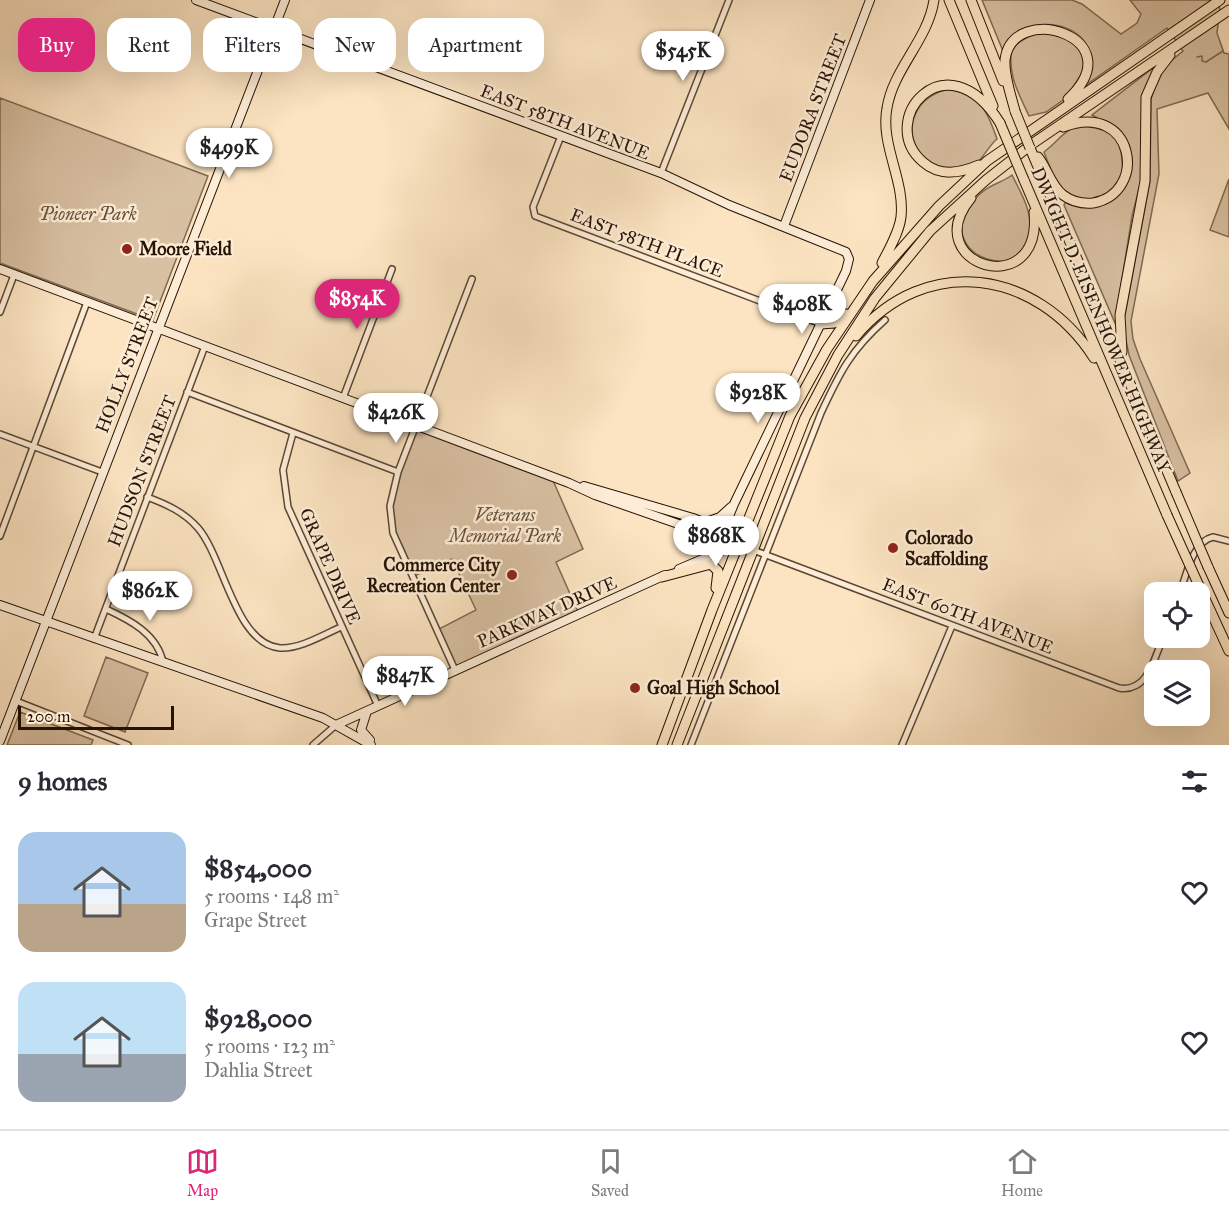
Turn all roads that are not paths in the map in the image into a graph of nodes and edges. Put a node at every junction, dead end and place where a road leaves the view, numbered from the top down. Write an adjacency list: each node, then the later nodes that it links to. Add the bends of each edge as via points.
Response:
1 (195, 0): 10 (street, EAST 58TH AVENUE)
2 (285, 0): 11 (street, HOLLY STREET)
3 (729, 0): 22 (street)
4 (870, 0): 25 (street, EUDORA STREET)
5 (934, 0): 30 (highway, via 926,26 896,80 887,106 886,128 901,218)
6 (949, 0): 17 (highway, DWIGHT D. EISENHOWER HIGHWAY)
7 (971, 0): 15 (highway, DWIGHT D. EISENHOWER HIGHWAY)
8 (1221, 0): 16 (highway)
9 (1229, 10): 13 (highway)
10 (242, 18)
11 (278, 18)
12 (302, 41): 19 (street, EAST 58TH AVENUE)
13 (1172, 50): 18 (highway); 39 (highway, via 1156,72 1146,96 1145,181 1120,315 1120,345)
14 (257, 72): 36 (street, HOLLY STREET)
15 (1015, 111): 16 (highway, via 1005,67 1010,45 1029,26 1057,24 1082,42 1086,68 1077,89); 21 (highway, DWIGHT D. EISENHOWER HIGHWAY, bridge)
16 (1047, 118): 20 (highway)
17 (1000, 123): 20 (highway, via 981,97 954,85 927,92 909,115 910,145 927,166 950,173); 24 (highway, DWIGHT D. EISENHOWER HIGHWAY, bridge)
18 (1047, 134): 21 (highway, via 1082,121 1103,124 1119,136 1128,164 1117,190 1090,203 1063,195); 23 (highway)
19 (561, 136): 22 (street, EAST 58TH AVENUE); 35 (street, EAST 58TH PLACE, via 533,212 538,218)
20 (987, 161): 30 (highway, via 939,206)
21 (1042, 168): 39 (highway, DWIGHT D. EISENHOWER HIGHWAY)
22 (661, 173): 25 (street, EAST 58TH AVENUE)
23 (986, 180): 24 (highway, via 966,205 957,230 963,249 981,265 1008,266 1026,252 1034,226); 38 (highway, via 943,218 895,273 849,336)
24 (1033, 204): 40 (highway, DWIGHT D. EISENHOWER HIGHWAY)
25 (784, 226): 35 (street, EAST 58TH AVENUE, via 842,249 849,259)
26 (0, 269): 28 (street, EAST 60TH AVENUE)
27 (392, 270): 42 (street)
28 (14, 275): 31 (street, EAST 60TH AVENUE); 33 (street)
29 (472, 279): 43 (street)
30 (873, 281): 32 (highway)
31 (87, 302): 36 (street, EAST 60TH AVENUE); 46 (street)
32 (856, 304): 35 (highway, via 836,322); 56 (highway, via 790,416)
33 (0, 312)
34 (885, 320): 59 (street, via 859,344 837,379)
35 (821, 324): 51 (street)
36 (158, 328): 37 (street, EAST 60TH AVENUE); 47 (street, HOLLY STREET)
37 (205, 346): 41 (street, HUDSON STREET); 42 (street, EAST 60TH AVENUE)
38 (831, 369): 40 (highway, via 865,326 893,303 938,286 978,282 1025,294 1056,313 1081,339); 57 (highway, via 795,440)
39 (1128, 378): 65 (highway, DWIGHT D. EISENHOWER HIGHWAY, bridge)
40 (1111, 387): 71 (highway, DWIGHT D. EISENHOWER HIGHWAY, bridge)
41 (187, 392): 44 (street); 50 (street, HUDSON STREET)
42 (343, 398): 43 (street, EAST 60TH AVENUE)
43 (416, 425): 48 (street); 49 (street, EAST 60TH AVENUE)
44 (293, 432): 48 (street); 68 (street, GRAPE DRIVE, via 284,460 285,496)
45 (0, 434): 46 (street)
46 (33, 447): 47 (street); 54 (street)
47 (102, 471): 66 (street, HOLLY STREET)
48 (398, 472): 73 (street, via 390,499 393,533)
49 (569, 483): 52 (street, EAST 60TH AVENUE, via 639,500); 53 (street, EAST 60TH AVENUE, via 595,495)
50 (147, 497): 63 (street, HUDSON STREET); 68 (street, via 175,509 199,529 248,628 260,640 276,647 290,647)
51 (734, 504): 52 (street, via 717,519); 53 (street)
52 (702, 522): 53 (street, EAST 60TH AVENUE)
53 (722, 534): 56 (street, EAST 60TH AVENUE); 58 (street)
54 (0, 536)
55 (1229, 542): 61 (street, via 1214,537 1202,543)
56 (738, 544): 57 (street, EAST 60TH AVENUE); 58 (street, PARKWAY DRIVE); 64 (highway)
57 (753, 550): 59 (street, EAST 60TH AVENUE); 83 (highway)
58 (714, 553): 60 (street, PARKWAY DRIVE)
59 (766, 555): 67 (street, EAST 60TH AVENUE); 84 (street)
60 (662, 577): 64 (highway, via 713,565 718,573); 73 (street, PARKWAY DRIVE)
61 (1184, 582)
62 (0, 605): 66 (street)
63 (106, 609): 69 (street, HUDSON STREET); 72 (street, via 150,637)
64 (712, 609): 82 (highway)
65 (1229, 613)
66 (44, 622): 69 (street); 74 (street, HOLLY STREET)
67 (952, 626): 70 (street, EAST 60TH AVENUE, via 1127,689 1146,678); 85 (street)
68 (341, 627): 75 (street, GRAPE DRIVE)
69 (94, 640): 72 (street)
70 (1158, 648)
71 (1229, 651)
72 (164, 662): 77 (street)
73 (455, 670): 75 (street, PARKWAY DRIVE)
74 (16, 701): 78 (street, HOLLY STREET); 79 (street)
75 (378, 706): 76 (street, PARKWAY DRIVE)
76 (367, 711): 77 (street, PARKWAY DRIVE); 81 (street, via 361,730)
77 (336, 725): 80 (street); 81 (street)
78 (0, 741)
79 (128, 745)
80 (313, 745)
81 (373, 745)
82 (662, 745)
83 (677, 745)
84 (691, 745)
85 (902, 745)

